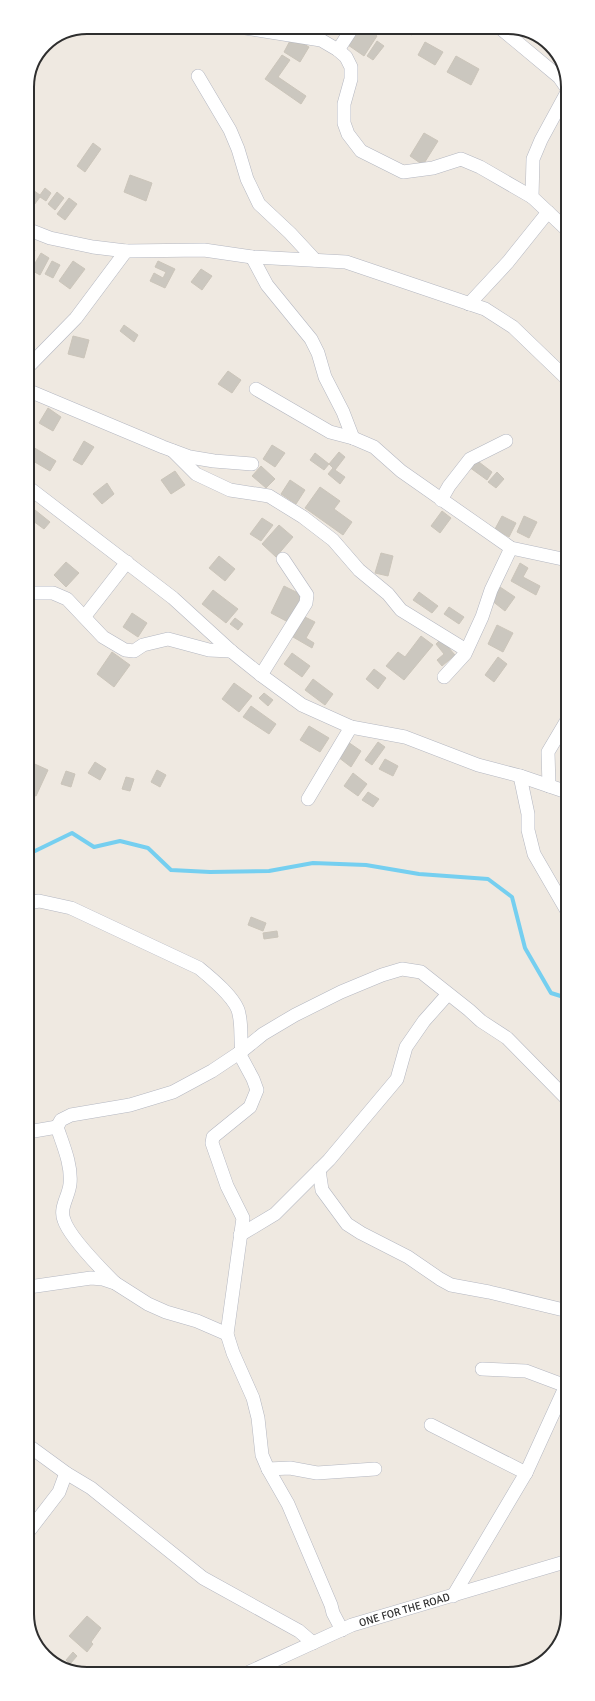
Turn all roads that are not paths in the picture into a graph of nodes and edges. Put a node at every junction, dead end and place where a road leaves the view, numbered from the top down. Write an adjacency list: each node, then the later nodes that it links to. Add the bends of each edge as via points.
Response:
1 (283, 34): 4 (street, via 321,40)
2 (348, 34): 4 (street)
3 (506, 34): 6 (street)
4 (338, 50): 8 (street, via 346,57 351,67 351,79 344,104 344,123 348,134 361,151 403,172 433,168 461,159)
5 (198, 76): 14 (street, via 230,130 246,179 259,204)
6 (561, 81)
7 (561, 103): 8 (street, via 533,159)
8 (532, 197): 9 (street)
9 (548, 212): 10 (street); 15 (street, via 508,262)
10 (561, 224)
11 (34, 232): 12 (street, via 92,247)
12 (126, 251): 13 (street, via 204,250); 16 (street, via 76,318)
13 (252, 257): 14 (street); 20 (street, via 267,286 311,339)
14 (315, 260): 15 (street, via 346,262)
15 (469, 304): 17 (street, via 485,309 514,327)
16 (34, 362)
17 (561, 373)
18 (256, 389): 20 (street, via 330,432)
19 (34, 393): 22 (street)
20 (353, 438): 25 (street, via 374,448)
21 (506, 441): 25 (street, via 470,459)
22 (173, 451): 23 (street, via 196,458); 32 (street, via 196,474 230,490 269,496 303,517 333,540 358,570 388,594 401,610)
23 (252, 464)
24 (34, 492): 29 (street)
25 (441, 500): 26 (street)
26 (511, 548): 28 (street); 32 (street)
27 (283, 559): 34 (street, via 307,594 306,603)
28 (561, 559)
29 (127, 562): 31 (street); 33 (street, via 173,598)
30 (34, 593): 31 (street, via 53,593 67,599)
31 (85, 616): 33 (street, via 103,637 126,650 134,651 143,645 168,639 209,650)
32 (466, 650): 35 (street)
33 (231, 651): 34 (street)
34 (260, 675): 36 (street, via 302,705)
35 (444, 677)
36 (351, 727): 38 (street, via 405,737 478,765); 41 (street)
37 (561, 730): 39 (street, via 548,752)
38 (520, 776): 39 (street); 42 (street, via 534,854)
39 (549, 786): 40 (street)
40 (561, 790)
41 (308, 799)
42 (561, 901)
43 (34, 902): 45 (street, via 71,908 199,968 217,982 239,1013)
44 (448, 994): 45 (street, via 421,972 402,969 341,992 295,1015 263,1034); 46 (street, via 506,1038); 49 (street, via 424,1021 406,1047 396,1079)
45 (240, 1052): 47 (street, via 173,1092 130,1105 71,1115 61,1120); 50 (street, via 257,1090 250,1107 213,1137 212,1143 227,1186 243,1218)
46 (561, 1093)
47 (57, 1127): 48 (street); 51 (street, via 68,1162 70,1184 63,1211 64,1220 71,1233)
48 (34, 1131)
49 (319, 1170): 50 (street, via 275,1214); 53 (street, via 322,1190 347,1224 360,1233 408,1257 451,1285)
50 (240, 1235): 54 (street)
51 (114, 1283): 52 (street, via 90,1278); 54 (street, via 148,1304)
52 (34, 1286)
53 (561, 1309)
54 (227, 1334): 61 (street, via 252,1398 258,1418 262,1455)
55 (482, 1369): 56 (street, via 526,1371)
56 (561, 1382)
57 (561, 1397): 63 (street)
58 (430, 1425): 63 (street)
59 (34, 1450): 62 (street)
60 (374, 1468): 61 (street, via 317,1473 290,1468)
61 (268, 1469): 67 (street, via 288,1504)
62 (66, 1473): 64 (street, via 59,1492); 68 (street, via 91,1488 203,1578 299,1631)
63 (526, 1473): 66 (street)
64 (34, 1524)
65 (561, 1563): 66 (street, ONE FOR THE ROAD)
66 (453, 1596): 67 (street, ONE FOR THE ROAD)
67 (342, 1630): 68 (street, ONE FOR THE ROAD)
68 (313, 1643): 69 (street, ONE FOR THE ROAD)
69 (260, 1667)

